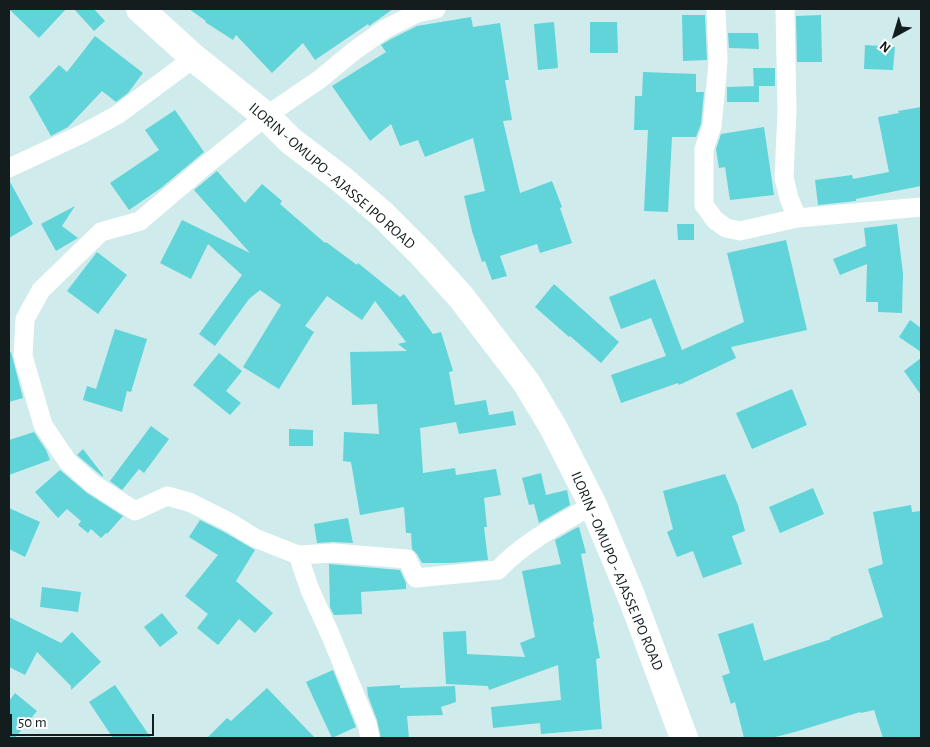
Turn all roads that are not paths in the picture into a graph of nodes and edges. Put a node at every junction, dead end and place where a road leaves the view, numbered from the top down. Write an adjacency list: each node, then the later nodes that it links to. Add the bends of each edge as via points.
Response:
1 (140, 9): 6 (highway, ILORIN - OMUPO - AJASSE IPO ROAD)
2 (436, 9): 5 (street)
3 (716, 9): 10 (street, via 718,59 712,126 704,149 704,205 715,220 733,230)
4 (785, 9): 10 (street, via 787,110 784,178)
5 (416, 11): 7 (street, via 385,29)
6 (194, 58): 7 (highway, ILORIN - OMUPO - AJASSE IPO ROAD); 8 (street, via 118,115)
7 (266, 116): 11 (highway, ILORIN - OMUPO - AJASSE IPO ROAD, via 291,141 382,214 461,297 526,382); 12 (street, via 140,221 101,232 41,290 25,319 23,356 44,425 68,462 93,484 135,511 167,496 189,502 255,538)
8 (9, 168)
9 (921, 207): 10 (street)
10 (797, 218)
11 (593, 505): 12 (street, via 534,540 498,570 416,578 407,559 333,553); 15 (highway, ILORIN - OMUPO - AJASSE IPO ROAD)
12 (298, 555): 13 (street)
13 (370, 738)
14 (678, 738): 15 (street)
15 (684, 738)

